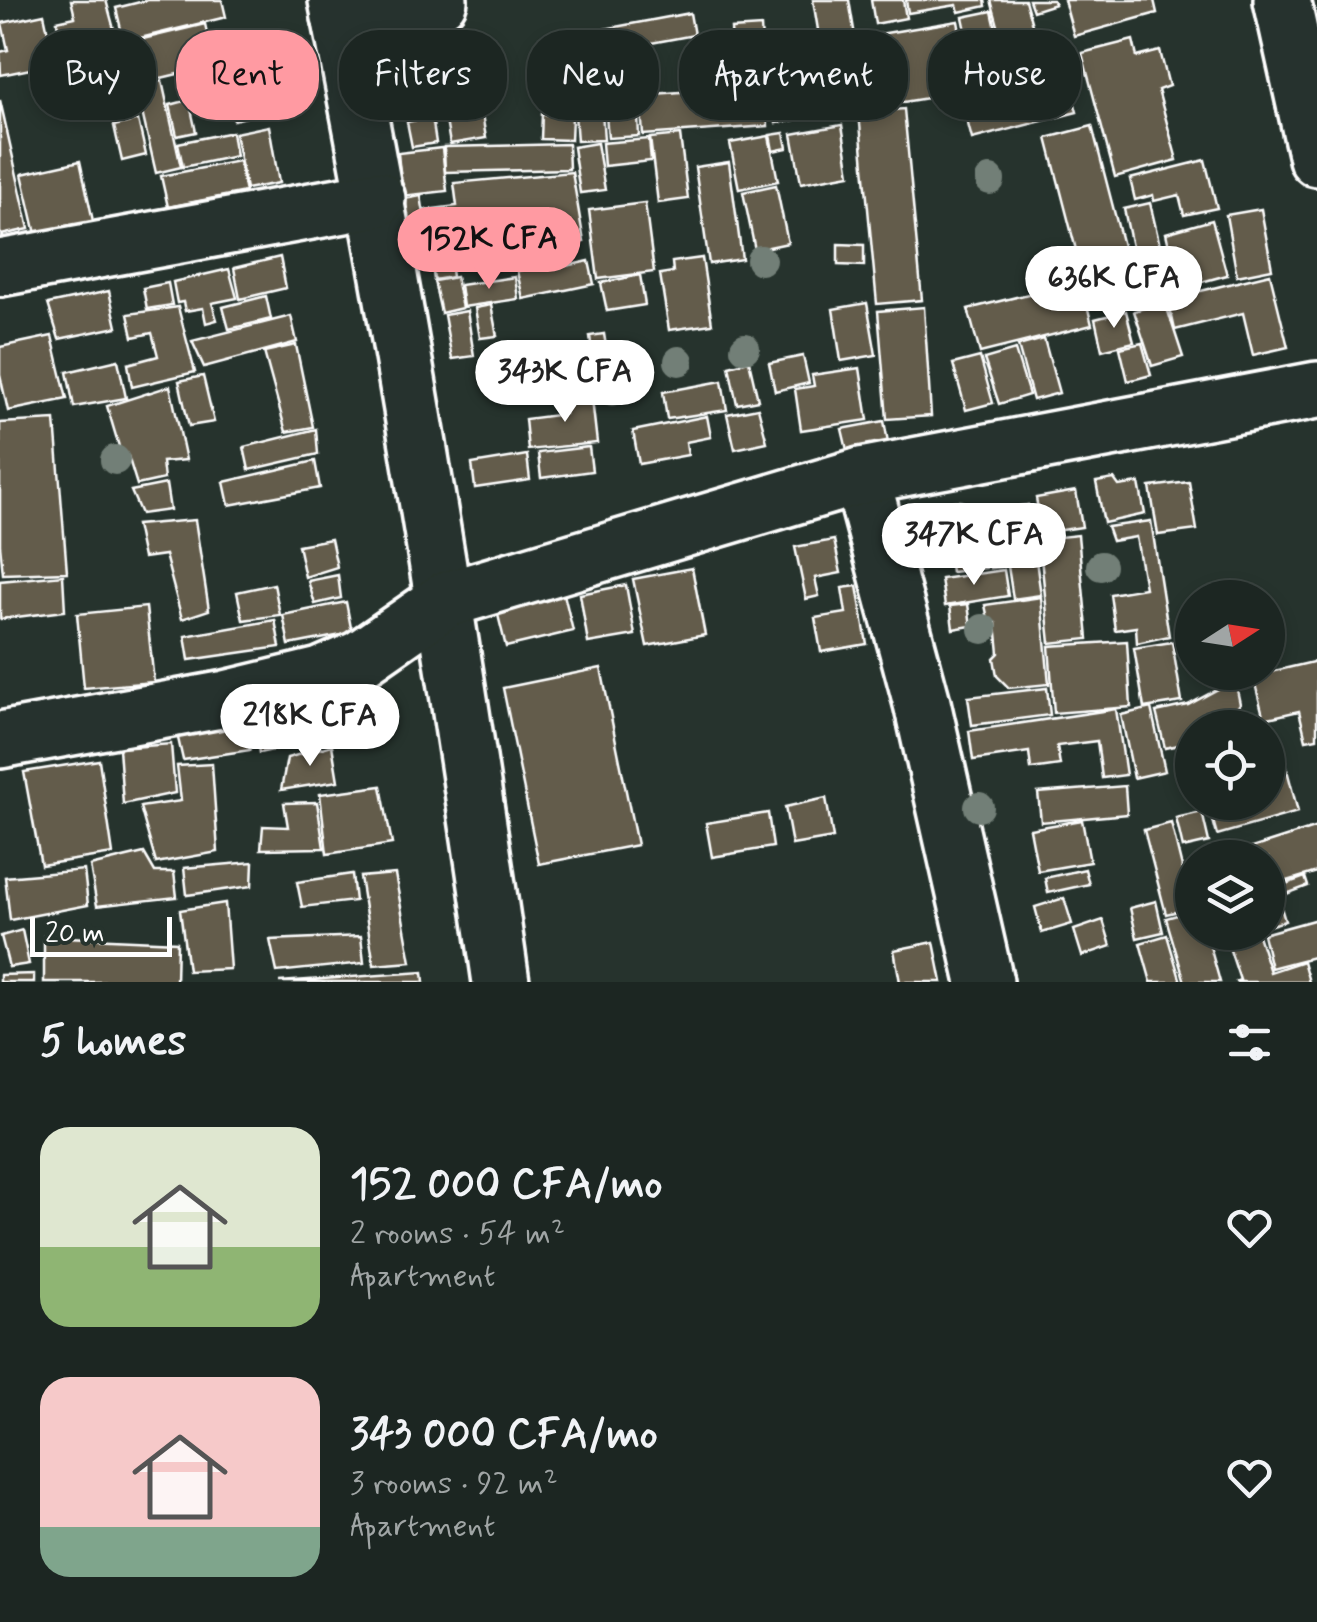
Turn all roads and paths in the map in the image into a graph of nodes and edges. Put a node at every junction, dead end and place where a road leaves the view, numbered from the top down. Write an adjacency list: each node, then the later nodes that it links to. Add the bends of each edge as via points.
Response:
1 (439, 0): 3 (street)
2 (1282, 0): 4 (street)
3 (338, 8): 5 (street)
4 (1317, 158)
5 (377, 199): 6 (street); 9 (street)
6 (0, 268)
7 (1317, 390): 8 (street)
8 (861, 476): 9 (street); 12 (street, via 922,703)
9 (445, 600): 10 (street, via 360,658 321,676); 11 (street)
10 (0, 740)
11 (502, 982)
12 (985, 982)

